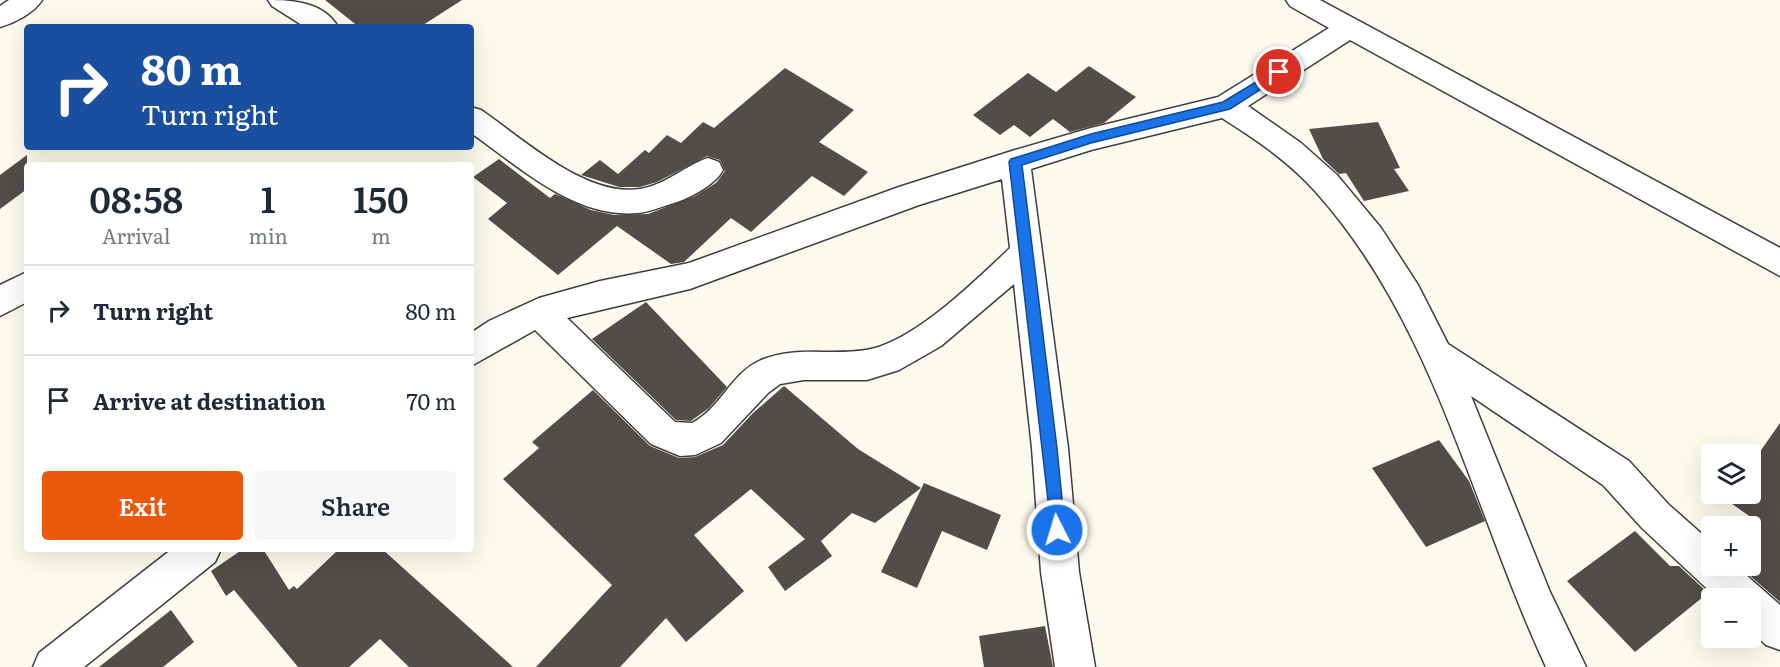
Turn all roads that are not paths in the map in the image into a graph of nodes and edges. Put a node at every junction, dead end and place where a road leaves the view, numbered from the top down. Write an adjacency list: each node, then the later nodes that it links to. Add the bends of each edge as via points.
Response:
1 (28, 0): 4 (street)
2 (281, 0): 5 (street)
3 (1299, 0): 6 (street)
4 (0, 18)
5 (320, 24)
6 (1349, 28): 7 (street); 12 (street)
7 (1226, 106): 9 (street); 17 (street, via 1283,144 1325,182 1363,225 1401,281)
8 (474, 120): 10 (street, via 511,143 562,184 588,197 653,200 686,187)
9 (1015, 162): 11 (street); 15 (street, via 690,276)
10 (708, 170)
11 (1026, 253): 15 (street, via 970,306 889,359 867,365 776,370 765,375 723,421 705,434 689,439 672,439 663,433); 23 (street, via 1050,448 1060,572)
12 (1780, 263)
13 (24, 287): 14 (street)
14 (0, 302)
15 (539, 312): 16 (street)
16 (474, 349)
17 (1438, 355): 19 (street, via 1616,472 1655,516); 24 (street, via 1540,616)
18 (198, 552): 22 (street)
19 (1733, 588)
20 (1761, 614): 21 (street)
21 (1780, 632)
22 (53, 667)
23 (1075, 667)
24 (1566, 667)

